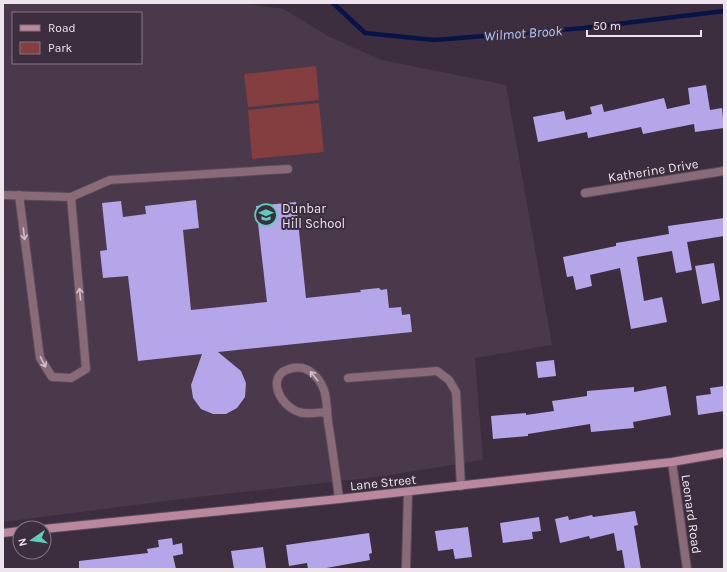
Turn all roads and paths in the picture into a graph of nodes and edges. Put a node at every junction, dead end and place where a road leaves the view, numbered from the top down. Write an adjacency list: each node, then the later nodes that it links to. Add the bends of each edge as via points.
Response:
1 (288, 169): 6 (street, via 110,180)
2 (724, 172): 3 (street, Katherine Drive)
3 (585, 193)
4 (3, 195): 5 (street)
5 (19, 195): 6 (street); 6 (street, one-way to 6, via 40,358 52,377 71,378 86,369)
6 (71, 197)
7 (348, 378): 11 (street, via 437,371 449,380 456,392)
8 (327, 412): 8 (street, one-way to 8, via 324,390 314,374 306,368 292,368 283,372 277,379 276,387 280,398 289,408 300,413); 13 (street)
9 (724, 453): 10 (street, Lane Street)
10 (672, 462): 11 (street, Lane Street); 16 (street, Leonard Road)
11 (461, 486): 12 (street, Lane Street)
12 (408, 492): 13 (street, Lane Street); 15 (street)
13 (339, 499): 14 (street, Lane Street)
14 (52, 528)
15 (406, 569)
16 (687, 569)

